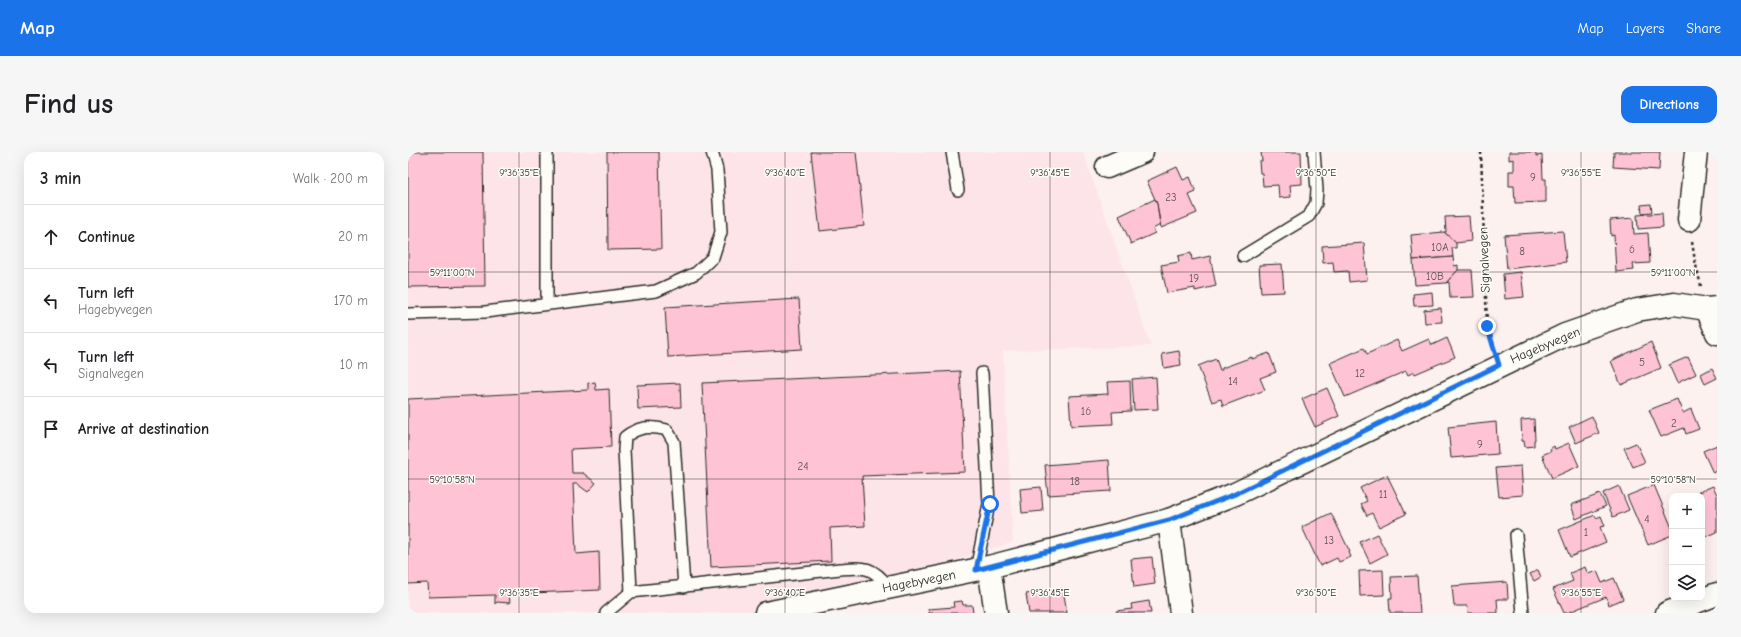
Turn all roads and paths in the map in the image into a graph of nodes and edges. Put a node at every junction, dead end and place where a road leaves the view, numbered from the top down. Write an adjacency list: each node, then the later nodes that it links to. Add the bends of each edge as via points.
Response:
1 (546, 152): 12 (lane)
2 (712, 152): 12 (lane, via 717,170 721,232 713,257 696,273 656,291)
3 (952, 152): 9 (lane)
4 (1142, 152): 8 (street)
5 (1314, 152): 11 (lane, via 1316,203 1309,216)
6 (1481, 152): 16 (path, Signalvegen, via 1487,326)
7 (1696, 152): 10 (street)
8 (1107, 167)
9 (958, 190)
10 (1689, 220): 13 (path, via 1695,261)
11 (1243, 256)
12 (547, 304): 14 (lane, via 485,312)
13 (1712, 309): 15 (street); 16 (street, Hagebyvegen, via 1674,304 1637,310 1565,334)
14 (408, 314)
15 (1717, 333)
16 (1499, 365): 18 (street, Hagebyvegen, via 1235,494)
17 (982, 373): 20 (lane, via 990,504)
18 (1169, 520): 20 (street, Hagebyvegen); 29 (street)
19 (1516, 535): 30 (lane)
20 (983, 568): 22 (street, Hagebyvegen); 28 (street)
21 (684, 587): 22 (lane, via 864,567 879,575); 23 (lane); 23 (lane, via 674,442 667,430 655,427 635,430 625,437)
22 (888, 587): 25 (street, Hagebyvegen)
23 (631, 592): 26 (lane)
24 (1717, 594): 31 (street)
25 (814, 608): 27 (street, Hagebyvegen)
26 (606, 613)
27 (766, 613)
28 (996, 613)
29 (1181, 613)
30 (1523, 613)
31 (1667, 613)

